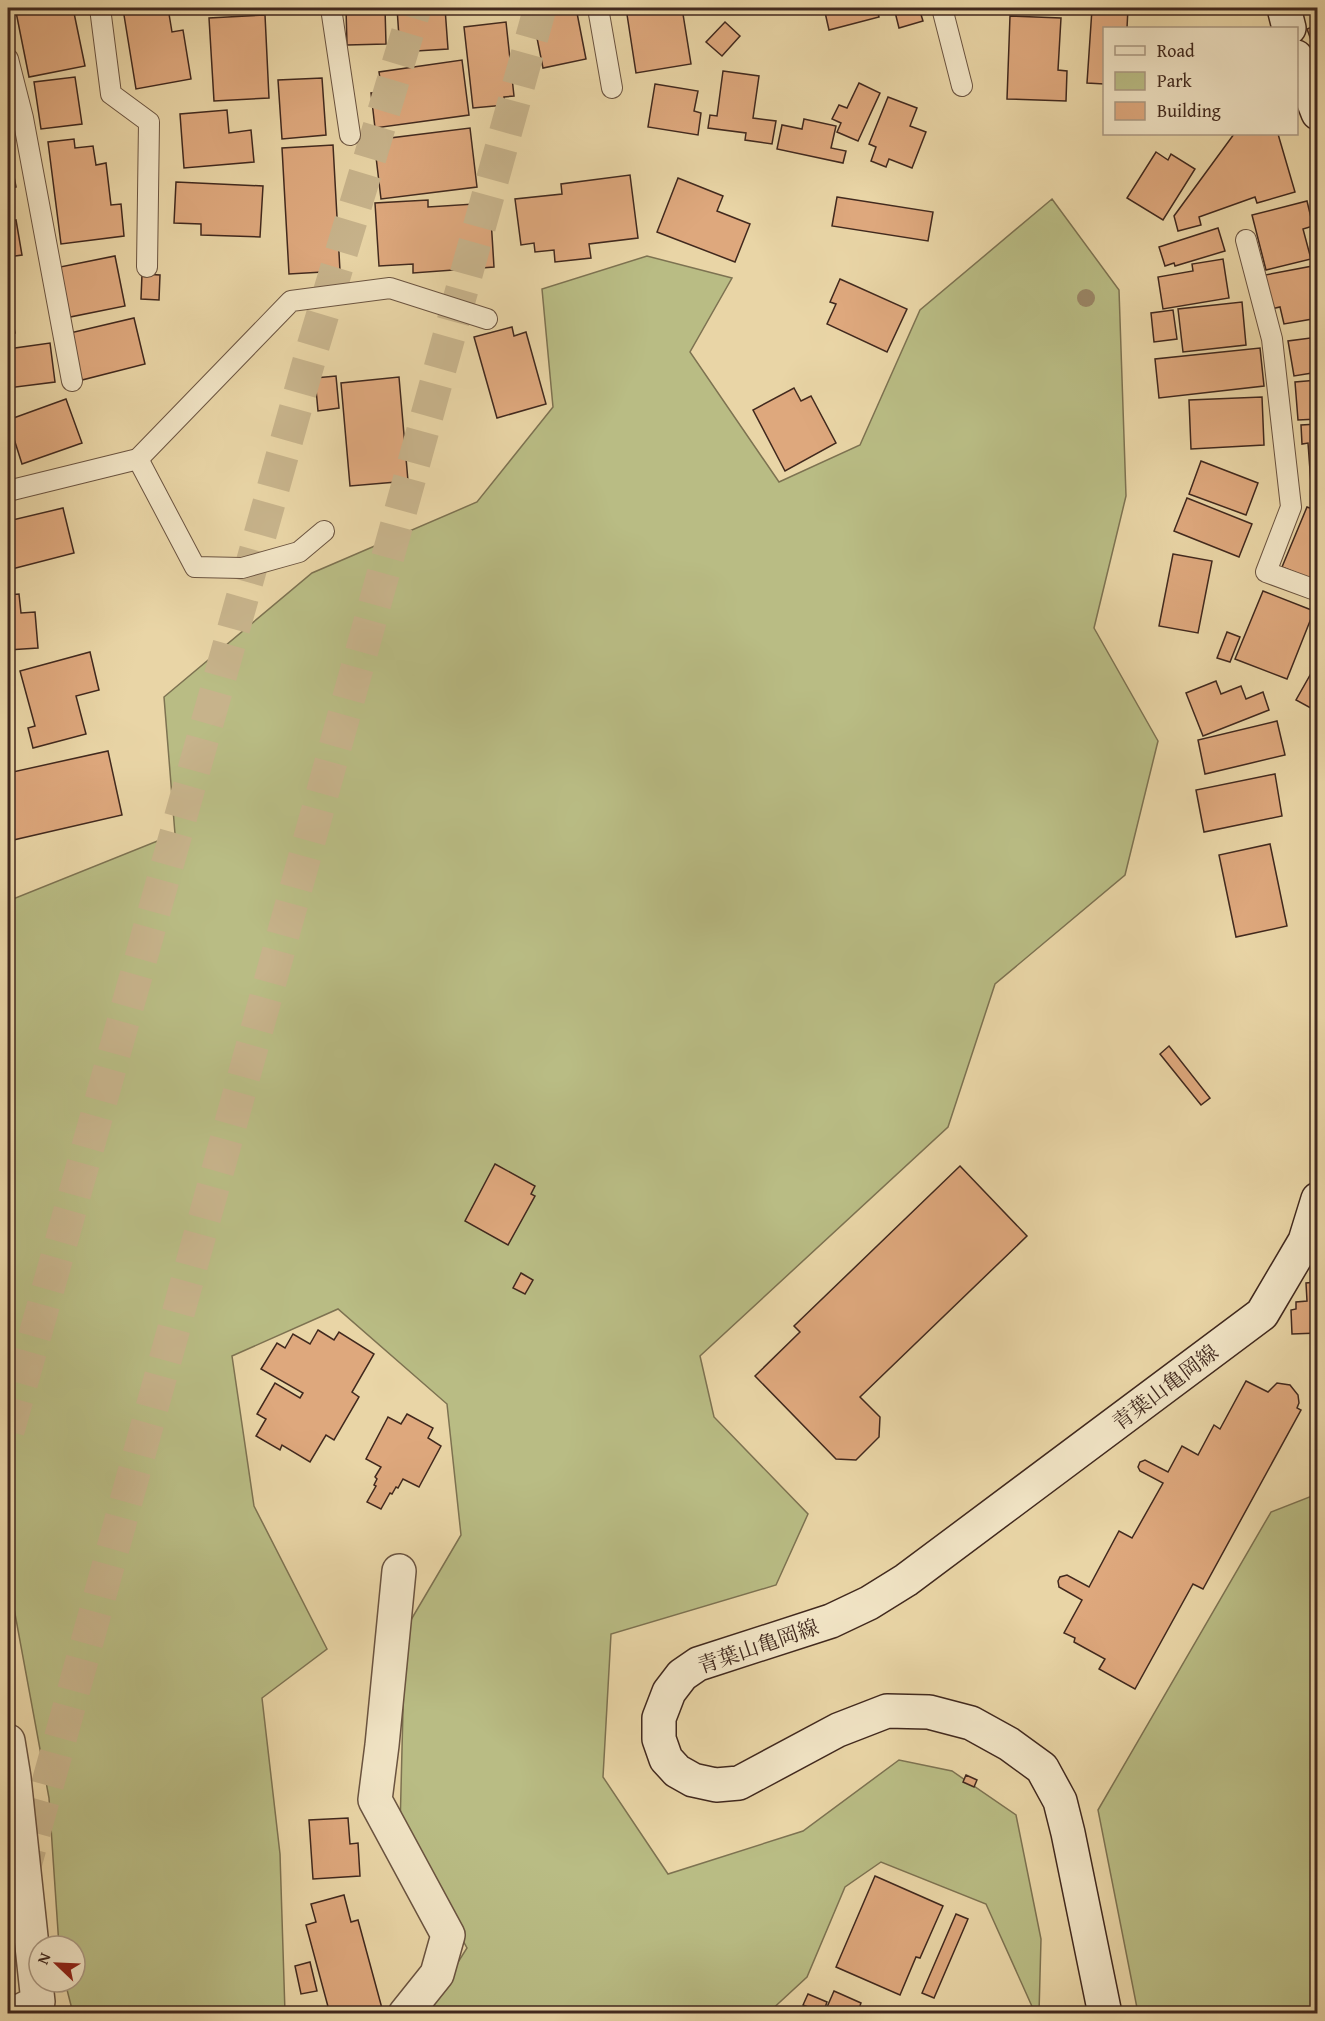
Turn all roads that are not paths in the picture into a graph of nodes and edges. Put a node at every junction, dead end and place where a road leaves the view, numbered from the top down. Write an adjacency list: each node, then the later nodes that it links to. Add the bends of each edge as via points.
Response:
1 (100, 8): 14 (lane, via 111,93 149,122)
2 (331, 8): 12 (lane)
3 (598, 8): 10 (lane)
4 (942, 8): 9 (lane)
5 (1284, 8): 6 (street)
6 (1289, 27)
7 (8, 60): 16 (lane, via 23,118)
8 (1298, 62): 11 (street)
9 (962, 86)
10 (612, 88)
11 (1317, 113)
12 (350, 135)
13 (1246, 240): 20 (lane, via 1272,339 1291,507 1266,572)
14 (147, 267)
15 (487, 319): 17 (lane, via 390,288 291,301)
16 (72, 381)
17 (138, 459): 18 (lane); 19 (lane, via 195,567 242,568 299,552)
18 (8, 491)
19 (324, 531)
20 (1317, 591)
21 (1317, 1199): 27 (street, 青葉山亀岡線, via 1305,1241 1262,1314 906,1580 831,1621 698,1664 669,1692 659,1718 659,1739 666,1759 693,1780 716,1785 740,1783 837,1730 887,1711 929,1712 971,1723 1009,1744 1042,1768 1060,1801)
22 (399, 1570): 26 (street, via 375,1800 448,1935 436,1974)
23 (8, 1741): 24 (street)
24 (11, 1780): 25 (street, via 38,2002)
25 (14, 2013)
26 (405, 2013)
27 (1105, 2013)

